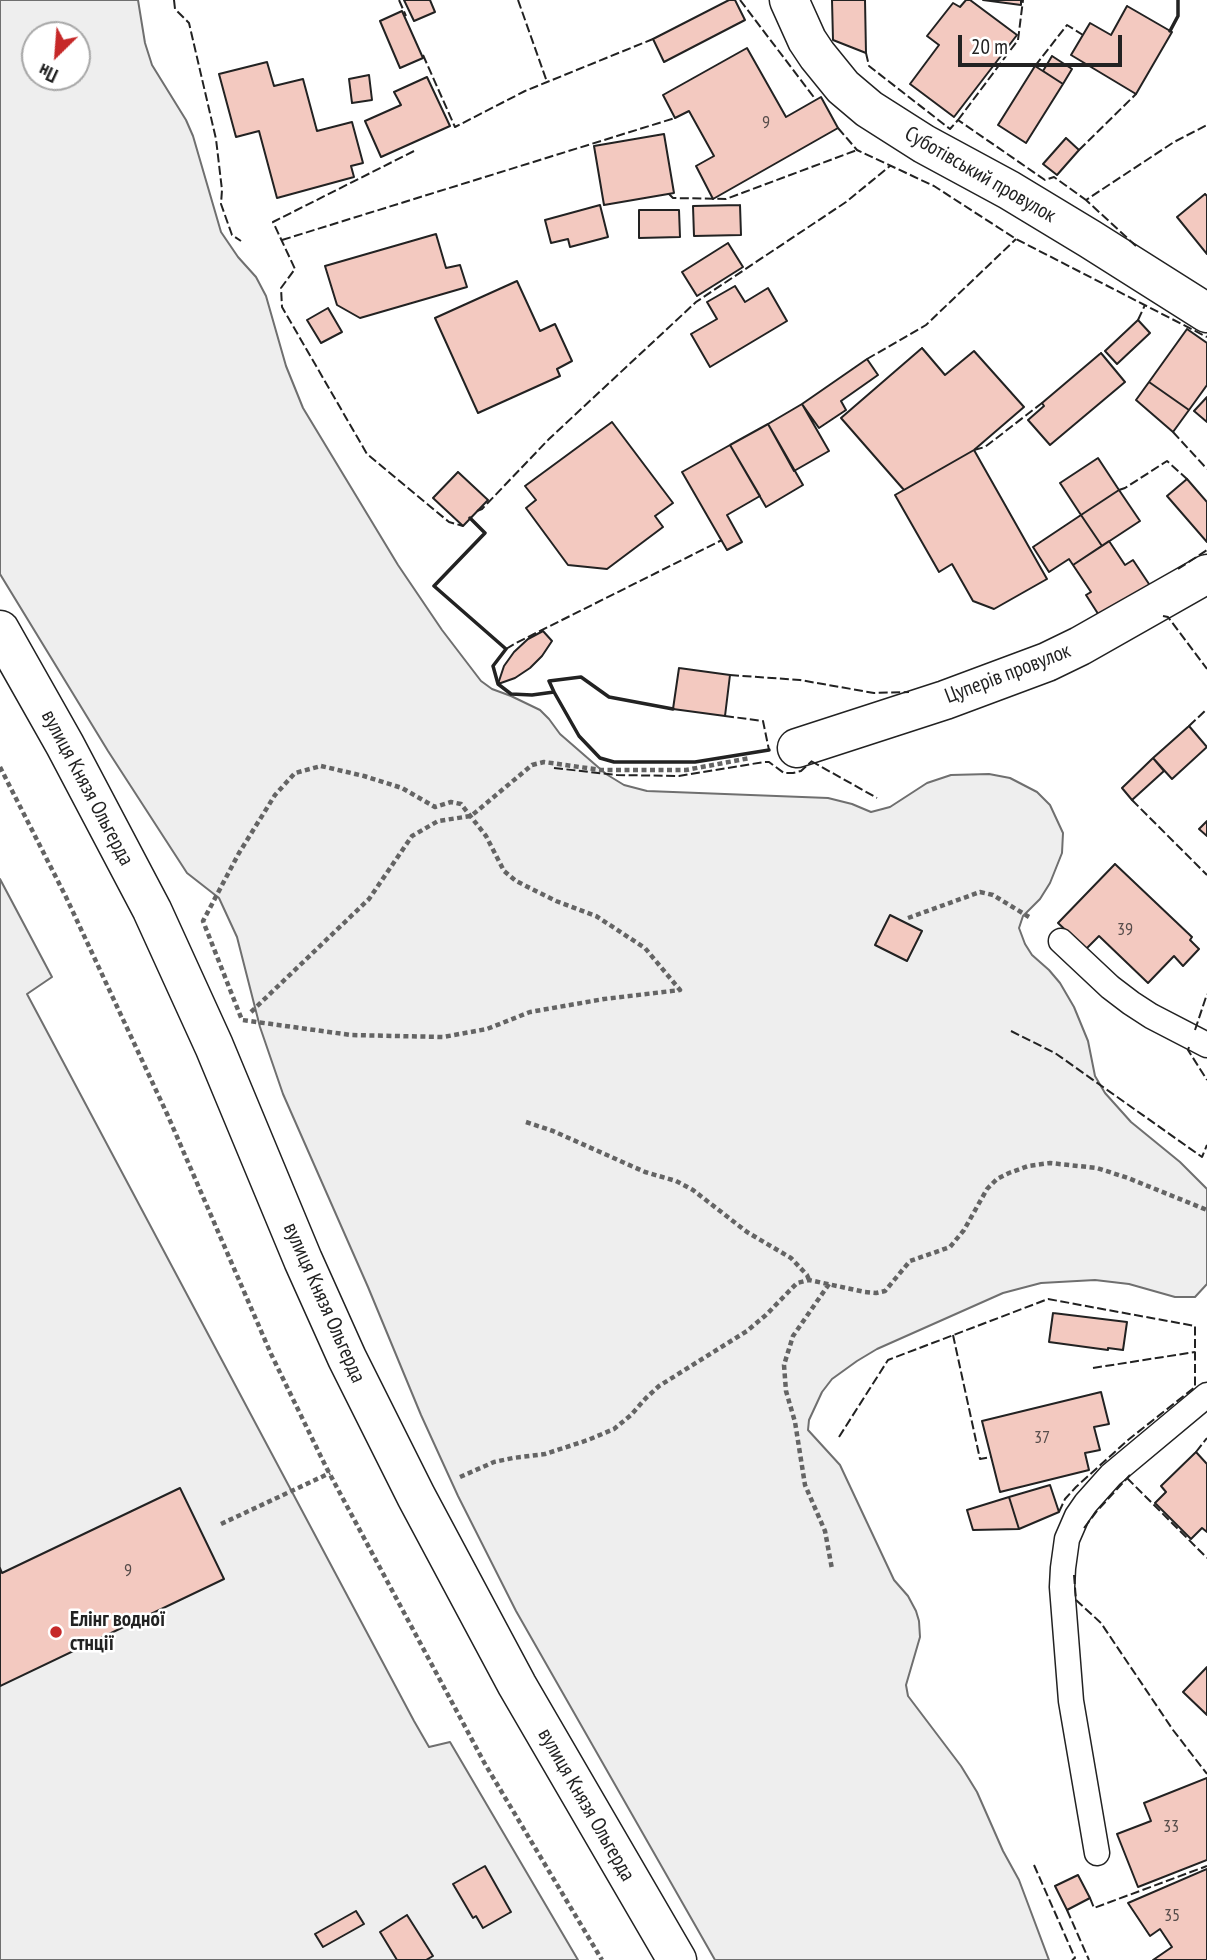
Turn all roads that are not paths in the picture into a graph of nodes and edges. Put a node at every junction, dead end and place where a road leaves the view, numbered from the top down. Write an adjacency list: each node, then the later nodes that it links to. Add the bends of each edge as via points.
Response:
1 (789, 0): 2 (street, Суботівський провулок, via 817,55 869,109)
2 (1207, 313)
3 (1205, 584): 5 (street, Цуперів провулок, via 1047,662)
4 (0, 630): 10 (street, вулиця Князя Ольгерда, via 152,910 314,1284 416,1496 517,1685)
5 (797, 748)
6 (1061, 941): 7 (lane, via 1131,1003)
7 (1207, 1045)
8 (1207, 1395): 9 (lane, via 1111,1475 1077,1516 1068,1539 1062,1587 1071,1702)
9 (1097, 1853)
10 (677, 1960)

